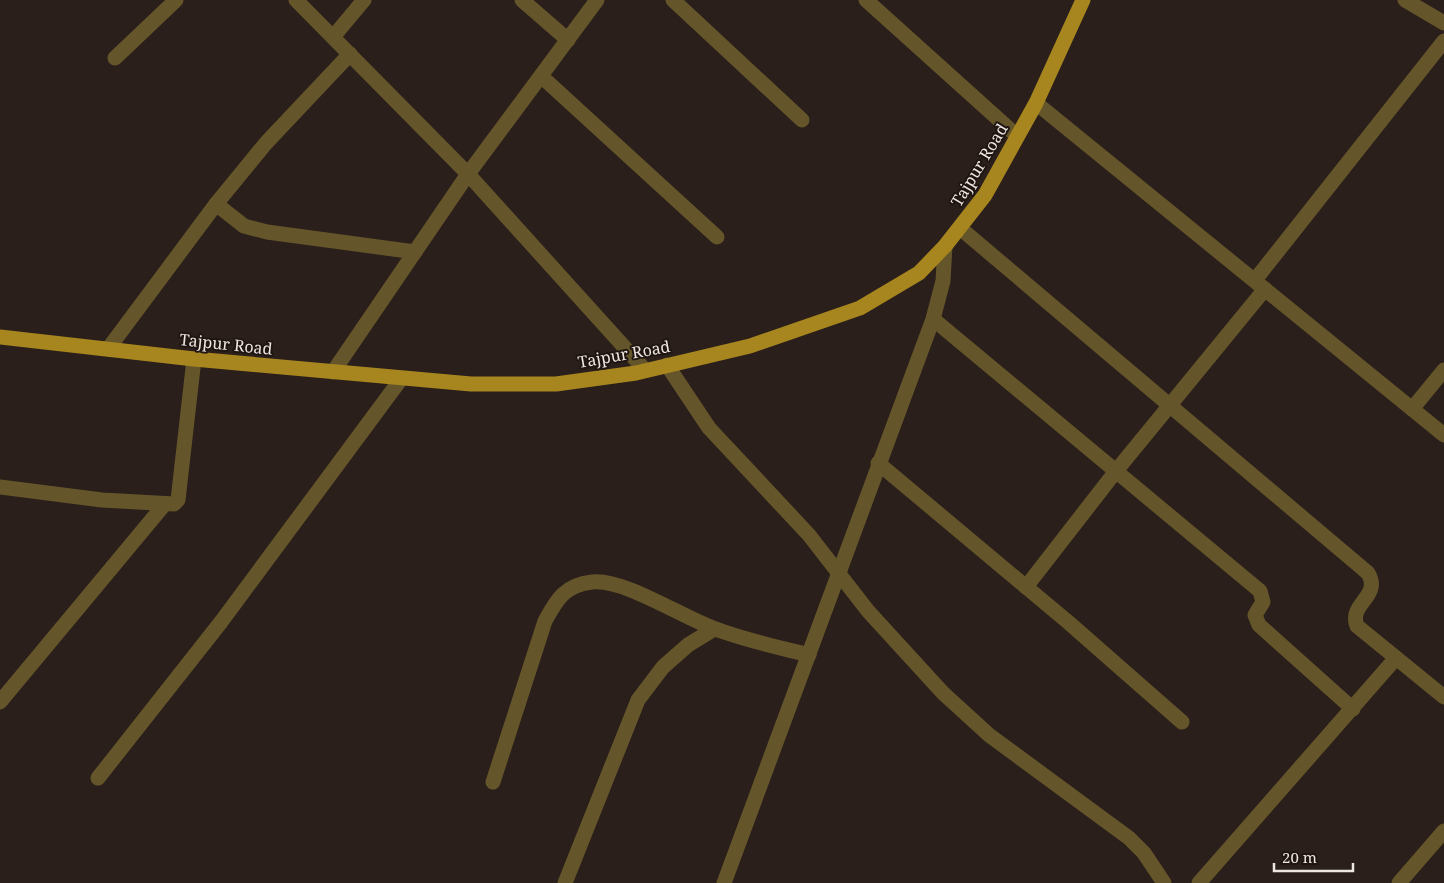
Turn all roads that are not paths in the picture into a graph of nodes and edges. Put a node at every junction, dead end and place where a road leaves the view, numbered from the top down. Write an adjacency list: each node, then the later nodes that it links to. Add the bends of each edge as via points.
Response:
1 (176, 0): 15 (street)
2 (296, 0): 11 (street)
3 (364, 0): 11 (street)
4 (522, 0): 12 (street)
5 (598, 0): 12 (street)
6 (673, 0): 18 (street)
7 (866, 0): 19 (street)
8 (1083, 0): 17 (main road, Tajpur Road)
9 (1405, 0): 10 (street)
10 (1444, 23)
11 (333, 37): 14 (street)
12 (568, 40): 16 (street)
13 (1444, 41): 26 (street)
14 (350, 54): 20 (street); 21 (street, via 266,143)
15 (115, 58)
16 (541, 76): 20 (street); 23 (street)
17 (1036, 103): 19 (main road, Tajpur Road); 26 (street)
18 (802, 120)
19 (1017, 136): 22 (main road, Tajpur Road, via 985,195)
20 (468, 174): 25 (street); 32 (street)
21 (216, 204): 25 (street, via 244,226 267,232); 29 (street)
22 (960, 228): 24 (main road, Tajpur Road); 36 (street)
23 (717, 237)
24 (945, 246): 27 (street, via 943,281); 31 (main road, Tajpur Road, via 919,273 860,308 750,346)
25 (415, 252): 34 (street)
26 (1260, 284): 36 (street); 37 (street)
27 (933, 318): 39 (street); 40 (street)
28 (0, 337): 29 (main road, Tajpur Road)
29 (108, 349): 30 (main road, Tajpur Road)
30 (194, 359): 34 (main road, Tajpur Road); 42 (street, via 178,500)
31 (667, 366): 32 (main road, Tajpur Road); 43 (street, via 709,428 809,535)
32 (645, 370): 35 (main road, Tajpur Road, via 556,384 471,384)
33 (1444, 370): 37 (street)
34 (333, 372): 35 (main road, Tajpur Road)
35 (401, 379): 52 (street, via 221,622)
36 (1169, 406): 40 (street); 47 (street, via 1368,573 1372,590 1356,611 1354,619 1357,626)
37 (1412, 409): 38 (street)
38 (1444, 435)
39 (878, 463): 43 (street); 44 (street)
40 (1116, 471): 44 (street); 50 (street, via 1260,591 1263,602 1255,614 1259,625)
41 (0, 487): 42 (street)
42 (164, 505): 49 (street)
43 (839, 572): 46 (street); 57 (street, via 868,611 950,699 989,735 1129,838 1144,853)
44 (1026, 587): 51 (street)
45 (714, 629): 46 (street); 53 (street, via 629,588 595,581 573,586 557,600 545,621); 55 (street, via 688,645 663,667 638,700)
46 (809, 655): 56 (street)
47 (1396, 658): 48 (street); 50 (street)
48 (1444, 697)
49 (0, 702)
50 (1353, 709): 58 (street)
51 (1182, 722)
52 (98, 778)
53 (493, 782)
54 (1444, 831): 59 (street)
55 (565, 883)
56 (724, 883)
57 (1164, 883)
58 (1199, 883)
59 (1399, 883)

